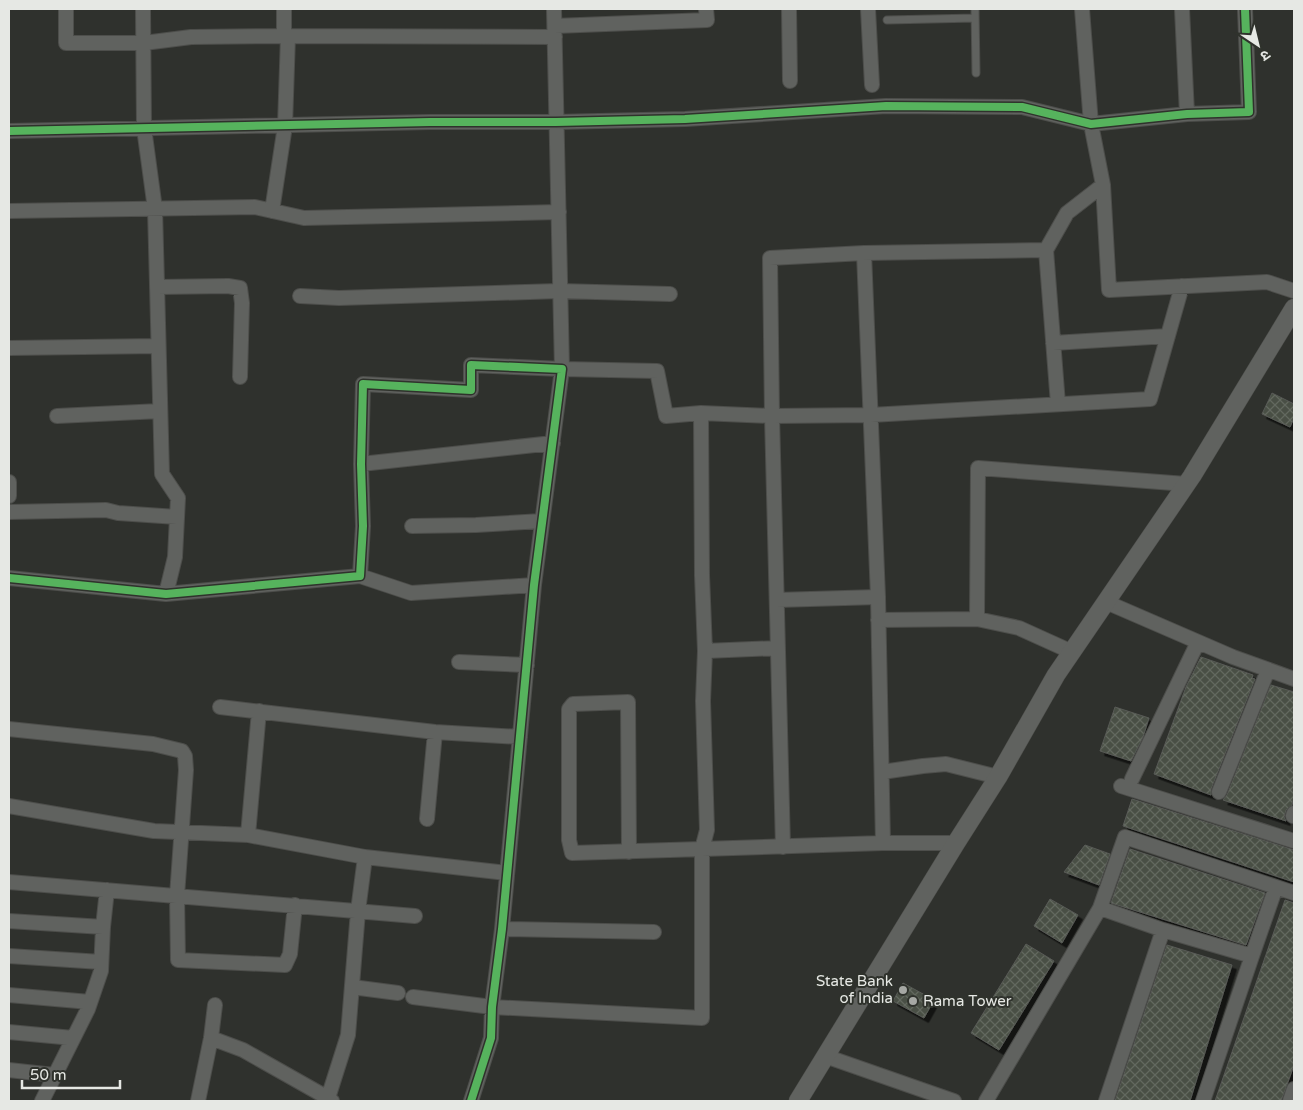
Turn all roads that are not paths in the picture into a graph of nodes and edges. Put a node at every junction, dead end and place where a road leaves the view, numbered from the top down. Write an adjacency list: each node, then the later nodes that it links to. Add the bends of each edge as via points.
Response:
1 (66, 9): 17 (street, via 66,43)
2 (143, 9): 17 (street)
3 (284, 9): 16 (street)
4 (554, 9): 15 (street)
5 (706, 9): 12 (street, via 707,20)
6 (789, 9): 19 (street)
7 (868, 9): 20 (street)
8 (975, 9): 13 (lane)
9 (1082, 9): 23 (street)
10 (1182, 9): 21 (street)
11 (1245, 9): 21 (street, via 1249,112)
12 (630, 15): 15 (street)
13 (975, 18): 14 (lane); 18 (lane)
14 (887, 20)
15 (555, 32): 16 (street); 22 (street)
16 (286, 36): 17 (street, via 191,37); 24 (street)
17 (144, 43): 25 (street)
18 (976, 73)
19 (790, 81)
20 (872, 85)
21 (1187, 114): 23 (street)
22 (556, 122): 23 (street, via 685,119 904,106 1022,107); 24 (street); 31 (street)
23 (1091, 124): 27 (street)
24 (284, 126): 25 (street); 30 (street)
25 (144, 128): 26 (street); 28 (street)
26 (9, 131)
27 (1103, 185): 32 (street, via 1067,213); 34 (street, via 1110,290)
28 (155, 208): 29 (street); 30 (street, via 256,207); 35 (street)
29 (9, 211)
30 (272, 211): 31 (street, via 304,218)
31 (558, 212): 36 (street)
32 (1046, 250): 33 (street); 42 (street)
33 (864, 252): 50 (street); 52 (street, via 770,258)
34 (1182, 286): 37 (street, via 1267,282); 41 (street)
35 (157, 287): 43 (street); 46 (street, via 240,288)
36 (560, 291): 38 (street); 39 (street); 45 (street)
37 (1294, 291)
38 (670, 294)
39 (300, 296)
40 (1294, 308): 56 (street)
41 (1168, 336): 42 (street); 47 (street, via 1150,399)
42 (1053, 343): 47 (street)
43 (158, 346): 44 (street); 48 (street)
44 (9, 348)
45 (562, 369): 49 (street, via 657,371 666,416); 53 (street); 54 (street, via 471,365 471,390 363,384)
46 (240, 377)
47 (1058, 404): 50 (street)
48 (160, 412): 51 (street); 59 (street, via 162,474 178,498)
49 (701, 413): 52 (street); 73 (street)
50 (871, 415): 52 (street); 66 (street)
51 (57, 416)
52 (772, 416): 67 (street)
53 (552, 443): 54 (street); 60 (street)
54 (361, 464): 62 (street, via 364,526)
55 (9, 482): 57 (street)
56 (1186, 484): 68 (street); 69 (street, via 978,468)
57 (9, 496)
58 (9, 512): 59 (street, via 106,510)
59 (177, 517): 65 (street, via 175,557)
60 (542, 521): 61 (street); 64 (street)
61 (412, 526)
62 (360, 576): 64 (street, via 411,593); 65 (street)
63 (9, 578): 65 (street)
64 (534, 585): 76 (street)
65 (166, 594)
66 (878, 597): 67 (street); 70 (street)
67 (777, 600): 72 (street)
68 (1106, 602): 71 (street); 74 (street)
69 (977, 619): 70 (street); 74 (street, via 1019,628)
70 (878, 620): 84 (street)
71 (1198, 642): 77 (street); 91 (street, via 1126,782)
72 (778, 648): 73 (street); 94 (street)
73 (704, 651): 95 (street, via 707,830)
74 (1072, 652): 85 (street)
75 (459, 662): 76 (street)
76 (527, 665): 83 (street)
77 (1268, 670): 78 (street); 86 (street)
78 (1294, 678)
79 (220, 707): 80 (street)
80 (259, 712): 82 (street); 90 (street)
81 (9, 729): 89 (street, via 153,744 182,751 186,770)
82 (435, 732): 83 (street); 88 (street)
83 (520, 737): 98 (street)
84 (882, 772): 85 (street, via 946,764); 92 (street)
85 (998, 777): 93 (street)
86 (1219, 792)
87 (9, 806): 89 (street)
88 (427, 819)
89 (183, 832): 90 (street); 103 (street)
90 (248, 835): 97 (street)
91 (1294, 841)
92 (884, 843): 93 (street); 94 (street)
93 (956, 843): 126 (street)
94 (783, 847): 95 (street)
95 (702, 849): 96 (street); 122 (street, via 702,1018)
96 (629, 852): 96 (street, via 572,853 569,840 570,709 573,704 628,702)
97 (366, 857): 98 (street); 106 (street)
98 (507, 873): 110 (street)
99 (9, 882): 101 (street)
100 (1276, 887): 102 (street); 105 (street, via 1125,837); 114 (street)
101 (107, 890): 103 (street); 109 (street)
102 (1294, 893)
103 (178, 896): 104 (street); 104 (street, via 178,960 285,965 290,954)
104 (295, 905): 106 (street)
105 (1100, 908): 111 (street); 138 (street)
106 (358, 911): 107 (street); 116 (street)
107 (415, 916)
108 (9, 920): 109 (street)
109 (103, 927): 115 (street)
110 (502, 929): 112 (street); 122 (street)
111 (1162, 930): 114 (street); 139 (street)
112 (654, 932)
113 (9, 956): 115 (street)
114 (1252, 956): 140 (street)
115 (101, 962): 120 (street, via 101,972)
116 (352, 987): 117 (street); 132 (street, via 348,1035)
117 (398, 993)
118 (9, 995): 120 (street)
119 (413, 997): 122 (street)
120 (90, 1002): 124 (street)
121 (215, 1004): 125 (street)
122 (492, 1007): 135 (street, via 491,1038)
123 (9, 1032): 124 (street)
124 (73, 1038): 128 (street)
125 (211, 1038): 132 (street, via 243,1050); 134 (street)
126 (825, 1056): 130 (street); 136 (street)
127 (9, 1070): 128 (street)
128 (54, 1076): 133 (street)
129 (1294, 1089): 141 (street)
130 (922, 1096): 131 (street)
131 (940, 1099): 137 (street)
132 (330, 1100)
133 (42, 1101)
134 (198, 1101)
135 (471, 1101)
136 (798, 1101)
137 (954, 1101)
138 (986, 1101)
139 (1106, 1101)
140 (1203, 1101)
141 (1290, 1101)

